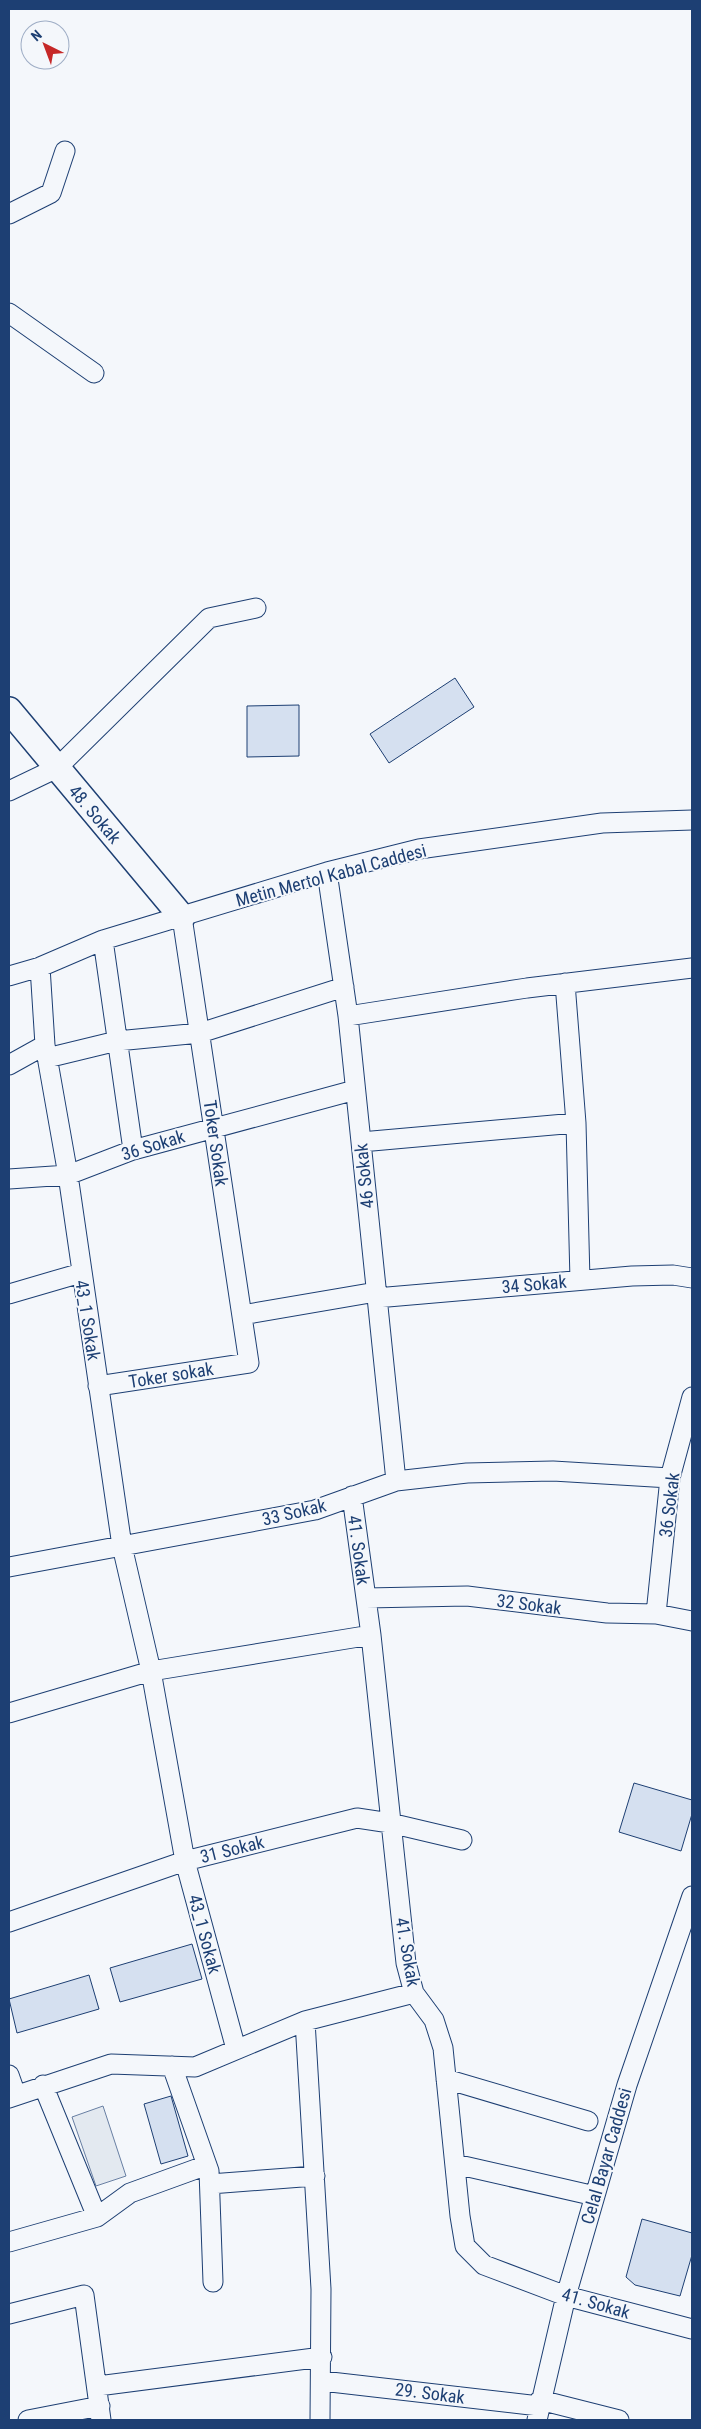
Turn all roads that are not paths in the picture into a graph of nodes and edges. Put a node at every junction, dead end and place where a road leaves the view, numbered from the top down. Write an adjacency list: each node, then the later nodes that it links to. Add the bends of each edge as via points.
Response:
1 (65, 151): 2 (street, via 51,193)
2 (9, 214)
3 (9, 313): 4 (street)
4 (94, 373)
5 (256, 608): 7 (street, via 209,618)
6 (9, 710): 7 (main road, 48. Sokak)
7 (57, 768): 8 (street); 11 (main road, 48. Sokak)
8 (9, 791)
9 (692, 820): 10 (street, Metin Mertol Kabal Caddesi, via 611,822 418,849)
10 (327, 872): 11 (street, Metin Mertol Kabal Caddesi); 17 (street, 46 Sokak)
11 (182, 917): 12 (street, Metin Mertol Kabal Caddesi); 19 (street, Toker Sokak)
12 (103, 940): 13 (street, Metin Mertol Kabal Caddesi); 20 (street)
13 (40, 967): 15 (street, Metin Mertol Kabal Caddesi); 21 (street, 43_1 Sokak)
14 (692, 968): 16 (street)
15 (9, 976)
16 (565, 983): 18 (street); 24 (street)
17 (344, 987): 18 (street, 46 Sokak); 19 (street)
18 (348, 1016): 23 (street, 46 Sokak)
19 (200, 1033): 20 (street); 25 (street, Toker Sokak)
20 (118, 1042): 21 (street); 27 (street)
21 (46, 1052): 22 (street); 28 (street, 43_1 Sokak)
22 (9, 1065)
23 (355, 1090): 25 (street, 36 Sokak); 26 (street, 46 Sokak)
24 (576, 1123): 26 (street); 32 (street)
25 (214, 1128): 27 (street, 36 Sokak); 35 (street, Toker Sokak)
26 (360, 1142): 34 (street, 46 Sokak)
27 (133, 1150): 28 (street, 36 Sokak)
28 (68, 1175): 29 (street, 36 Sokak); 30 (street, 43_1 Sokak)
29 (9, 1180)
30 (81, 1274): 33 (street); 37 (street, 43_1 Sokak)
31 (692, 1278): 32 (street, 34 Sokak, via 673,1275)
32 (580, 1280): 34 (street, 34 Sokak)
33 (9, 1294)
34 (376, 1295): 35 (street, 34 Sokak); 40 (street, 46 Sokak)
35 (242, 1315): 36 (street, Toker Sokak, via 249,1363)
36 (244, 1364): 37 (street, Toker sokak)
37 (98, 1386): 42 (street, 43_1 Sokak)
38 (692, 1397): 39 (street, 36 Sokak)
39 (670, 1478): 40 (street, 33 Sokak, via 553,1472 467,1472); 45 (street, 36 Sokak)
40 (396, 1481): 41 (street, 33 Sokak)
41 (352, 1496): 42 (street, 33 Sokak, via 315,1510); 44 (street, 41. Sokak)
42 (122, 1546): 43 (street, 33 Sokak); 48 (street, 43_1 Sokak)
43 (9, 1567)
44 (366, 1598): 45 (street, 32 Sokak, via 467,1596 607,1613); 47 (street, 41. Sokak)
45 (656, 1614): 46 (street, 32 Sokak)
46 (692, 1621)
47 (371, 1635): 48 (street); 50 (street, 41. Sokak)
48 (150, 1671): 49 (street); 52 (street, 43_1 Sokak)
49 (9, 1713)
50 (390, 1823): 51 (street, 31 Sokak); 52 (street, 31 Sokak, via 357,1818); 56 (street, 41. Sokak, via 406,1963)
51 (462, 1840)
52 (185, 1861): 54 (street, 31 Sokak); 58 (street, 43_1 Sokak)
53 (692, 1896): 55 (street, Celal Bayar Caddesi)
54 (9, 1922)
55 (685, 1937): 69 (street, Celal Bayar Caddesi, via 627,2085)
56 (414, 1993): 57 (street); 61 (street, 41. Sokak, via 434,2020 444,2048)
57 (305, 2020): 58 (street); 67 (street)
58 (236, 2049): 59 (street, via 195,2067)
59 (172, 2066): 62 (street, via 111,2064); 66 (street)
60 (9, 2076): 63 (street)
61 (446, 2078): 64 (street); 65 (street, 41. Sokak)
62 (43, 2086): 63 (street); 70 (street)
63 (12, 2096)
64 (588, 2121)
65 (454, 2164): 69 (street); 73 (street, 41. Sokak, via 465,2246 484,2266)
66 (207, 2165): 68 (street); 70 (street, via 130,2193)
67 (315, 2176): 68 (street); 76 (street)
68 (210, 2184): 72 (street)
69 (595, 2196): 73 (street, Celal Bayar Caddesi)
70 (97, 2217): 71 (street)
71 (9, 2242)
72 (213, 2282)
73 (566, 2296): 75 (street, 41. Sokak); 79 (street, Celal Bayar Caddesi)
74 (9, 2314): 78 (street, via 84,2295)
75 (692, 2329)
76 (322, 2357): 77 (street); 78 (street)
77 (322, 2381): 79 (street, 29. Sokak); 82 (street)
78 (98, 2386): 80 (street)
79 (539, 2409): 83 (street, 29. Sokak)
80 (100, 2413): 81 (street)
81 (28, 2420)
82 (320, 2420)
83 (619, 2420)

